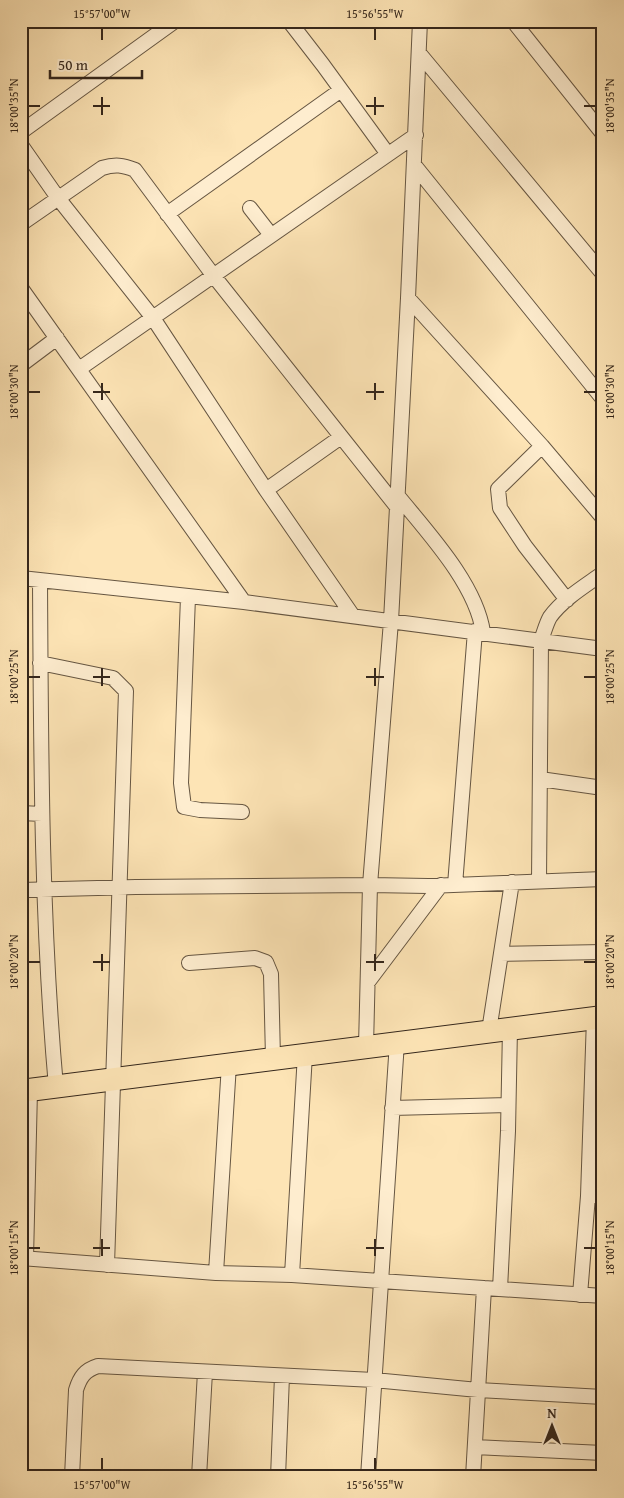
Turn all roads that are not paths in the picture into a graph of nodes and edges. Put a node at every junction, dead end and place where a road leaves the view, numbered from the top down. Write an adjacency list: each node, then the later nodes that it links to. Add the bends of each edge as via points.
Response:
1 (176, 21): 7 (street)
2 (289, 21): 6 (street)
3 (420, 21): 5 (street)
4 (513, 21): 9 (street)
5 (420, 53): 8 (street); 18 (street)
6 (341, 90): 11 (street); 15 (street)
7 (21, 132)
8 (416, 134): 11 (street); 12 (street)
9 (603, 134)
10 (21, 145): 13 (street)
11 (387, 154): 17 (street)
12 (414, 166): 21 (street); 26 (street)
13 (58, 198): 15 (street, via 102,168 124,166 135,170); 16 (street); 22 (street)
14 (250, 208): 17 (street)
15 (167, 214): 19 (street)
16 (21, 224)
17 (271, 235): 19 (street)
18 (603, 274)
19 (213, 275): 22 (street); 27 (street)
20 (21, 288): 23 (street)
21 (408, 298): 28 (street); 30 (street)
22 (153, 318): 25 (street); 29 (street)
23 (57, 338): 24 (street); 25 (street)
24 (21, 365)
25 (79, 369): 37 (street)
26 (603, 399)
27 (341, 437): 29 (street); 30 (street)
28 (542, 446): 31 (street); 36 (street, via 498,489 500,508)
29 (266, 490): 38 (street)
30 (397, 502): 39 (street); 40 (street, via 429,533 462,582 481,619)
31 (603, 518)
32 (603, 573): 36 (street)
33 (21, 578): 34 (street)
34 (40, 580): 35 (street); 43 (street)
35 (188, 597): 37 (street); 46 (street, via 181,783 184,807)
36 (566, 600): 41 (street, via 549,619)
37 (244, 602): 38 (street)
38 (353, 616): 39 (street)
39 (391, 620): 40 (street); 52 (street)
40 (479, 632): 41 (street); 54 (street)
41 (541, 640): 42 (street); 44 (street)
42 (603, 649)
43 (40, 663): 48 (street); 55 (street, via 113,678 126,691)
44 (540, 779): 45 (street); 50 (street)
45 (603, 788)
46 (242, 812)
47 (21, 813): 48 (street)
48 (42, 814): 57 (street)
49 (603, 879): 50 (street)
50 (539, 881): 51 (street)
51 (512, 882): 54 (street); 59 (street)
52 (370, 885): 53 (street); 55 (street); 61 (street)
53 (441, 885): 54 (street); 61 (street)
54 (455, 885)
55 (118, 888): 57 (street); 70 (street)
56 (21, 890): 57 (street)
57 (44, 890): 71 (street)
58 (603, 952): 59 (street)
59 (501, 954): 63 (street)
60 (189, 963): 67 (street, via 255,958 266,962 271,974)
61 (368, 982): 65 (street)
62 (598, 1018): 63 (main road); 69 (street)
63 (499, 1029): 64 (main road); 74 (street)
64 (397, 1042): 65 (main road); 75 (street)
65 (366, 1046): 66 (main road)
66 (305, 1054): 67 (main road); 81 (street)
67 (273, 1058): 68 (main road)
68 (229, 1064): 70 (main road); 80 (street)
69 (591, 1079): 72 (street); 76 (street)
70 (113, 1080): 71 (main road); 79 (street)
71 (56, 1087): 73 (main road)
72 (603, 1088)
73 (26, 1091): 78 (street)
74 (508, 1105): 75 (street); 84 (street)
75 (392, 1108): 82 (street)
76 (588, 1196): 77 (street); 85 (street)
77 (603, 1196)
78 (24, 1258): 79 (street)
79 (107, 1265): 80 (street)
80 (216, 1273): 81 (street)
81 (292, 1275): 82 (street)
82 (380, 1282): 83 (street); 89 (street)
83 (484, 1288): 84 (street); 90 (street)
84 (500, 1289): 85 (street)
85 (580, 1294): 86 (street)
86 (603, 1296)
87 (204, 1372): 88 (street); 94 (street, via 98,1366 88,1369 79,1379 76,1390); 95 (street)
88 (282, 1376): 89 (street); 96 (street)
89 (374, 1380): 90 (street); 97 (street)
90 (478, 1390): 91 (street); 92 (street)
91 (603, 1397)
92 (475, 1447): 93 (street); 98 (street)
93 (603, 1453)
94 (72, 1477)
95 (199, 1477)
96 (278, 1477)
97 (368, 1477)
98 (474, 1477)

